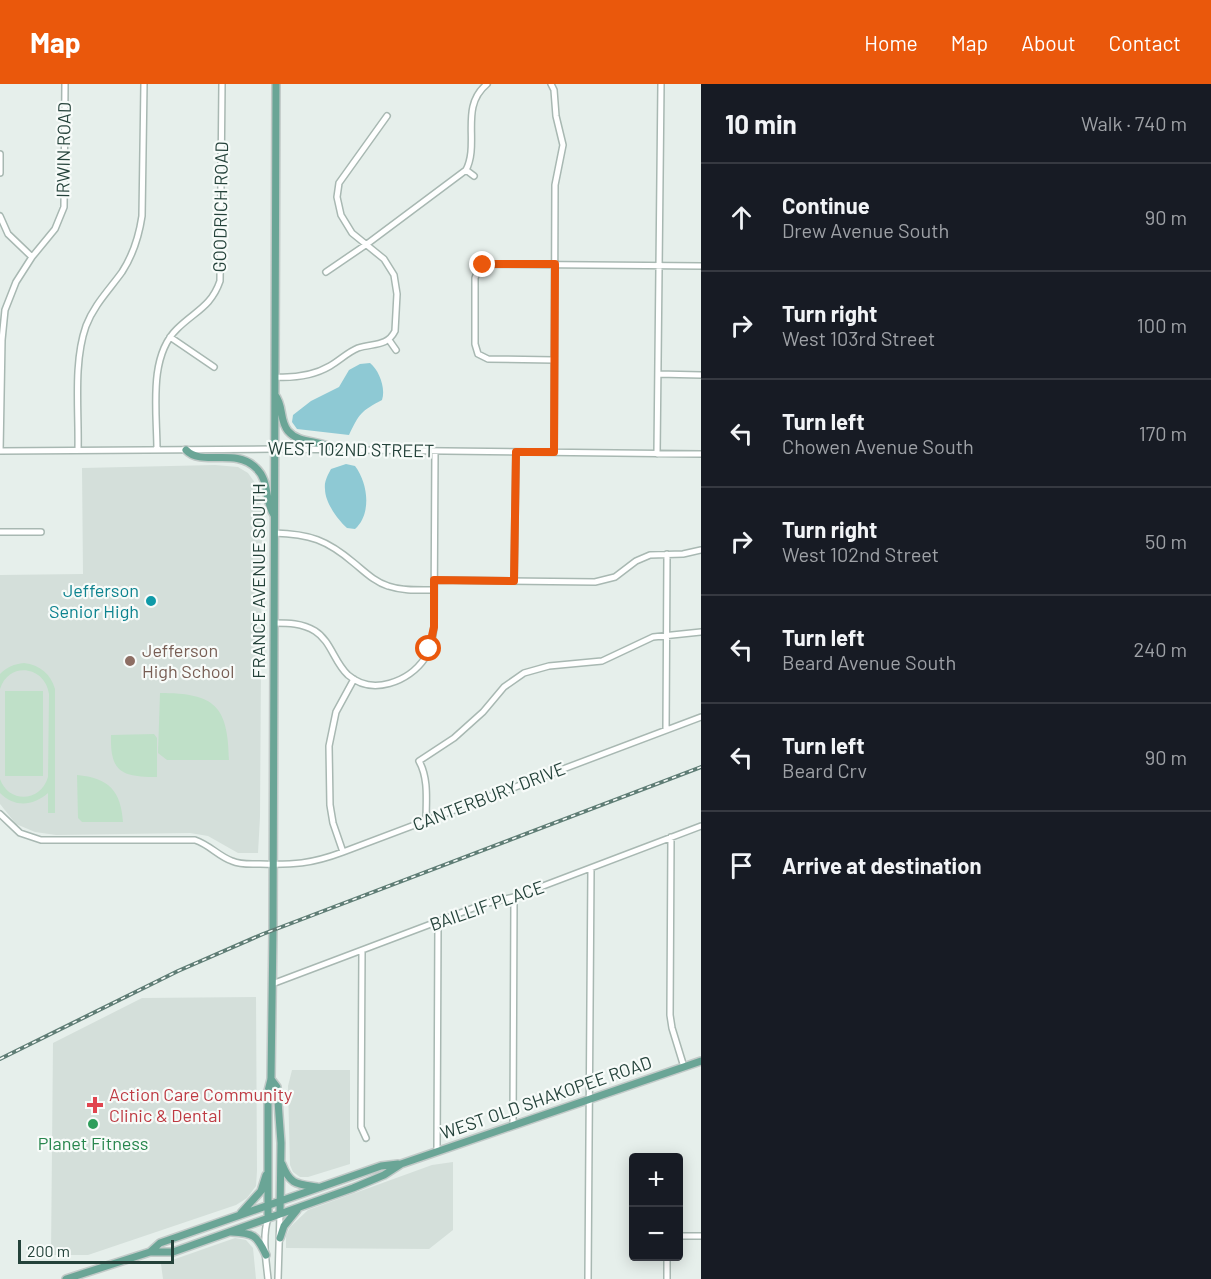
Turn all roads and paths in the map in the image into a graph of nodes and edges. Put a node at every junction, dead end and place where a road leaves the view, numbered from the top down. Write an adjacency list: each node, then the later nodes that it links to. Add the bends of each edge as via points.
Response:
1 (65, 84): 15 (street, IRWIN ROAD, via 64,207 55,229)
2 (144, 84): 30 (street, via 140,231 129,260 93,311 82,340)
3 (222, 84): 20 (street, GOODRICH ROAD, via 220,281 208,304)
4 (276, 84): 27 (main road, FRANCE AVENUE SOUTH)
5 (551, 84): 16 (street, via 563,145 555,185)
6 (661, 84): 17 (street)
7 (485, 85): 10 (street, via 471,113 470,161)
8 (387, 116): 14 (street, via 339,183 338,205 346,225)
9 (0, 154): 11 (street)
10 (466, 170): 12 (street); 14 (street)
11 (0, 173)
12 (474, 176)
13 (0, 216): 15 (street, via 8,234)
14 (367, 244): 19 (street); 21 (street, via 394,275 397,325)
15 (32, 257): 34 (street, IRWIN ROAD, via 7,303 3,325)
16 (555, 264): 17 (street); 23 (street); 23 (street, via 489,264 479,268 475,278 478,354 488,359)
17 (658, 266): 18 (street); 25 (street)
18 (701, 266)
19 (326, 273)
20 (170, 337): 24 (street); 31 (street, GOODRICH ROAD, via 159,363)
21 (389, 340): 22 (street); 27 (street, via 358,348 310,374)
22 (396, 350)
23 (554, 360): 37 (street)
24 (214, 367)
25 (658, 374): 26 (street); 38 (street)
26 (701, 375)
27 (275, 377): 28 (main road, FRANCE AVENUE SOUTH)
28 (275, 395): 29 (main road, FRANCE AVENUE SOUTH); 33 (main road, via 290,433)
29 (274, 449): 32 (street, WEST 102ND STREET); 33 (street, WEST 102ND STREET); 40 (main road, FRANCE AVENUE SOUTH)
30 (78, 450): 31 (street, WEST 102ND STREET); 34 (street, WEST 102ND STREET)
31 (157, 450): 32 (street, WEST 102ND STREET)
32 (186, 450): 40 (main road, via 197,456 231,457 253,465 266,484)
33 (336, 450): 35 (street, WEST 102ND STREET)
34 (0, 451)
35 (435, 451): 36 (street, WEST 102ND STREET); 46 (street)
36 (516, 452): 37 (street, WEST 102ND STREET); 47 (street)
37 (554, 452): 38 (street, WEST 102ND STREET)
38 (657, 454): 39 (street, WEST 102ND STREET)
39 (701, 454)
40 (274, 515): 43 (main road, FRANCE AVENUE SOUTH)
41 (0, 532): 42 (street)
42 (41, 532)
43 (274, 533): 48 (street, via 324,542 386,586); 49 (main road, FRANCE AVENUE SOUTH)
44 (701, 550): 45 (street)
45 (667, 555): 47 (street, via 643,557 623,573 605,580); 51 (street)
46 (434, 580): 47 (street); 48 (street)
47 (514, 581)
48 (434, 590): 52 (street, via 434,627 428,651 416,668 387,684 373,685)
49 (274, 623): 52 (street, via 299,624 316,632); 60 (main road, FRANCE AVENUE SOUTH)
50 (701, 632): 51 (street)
51 (666, 635): 54 (street); 56 (street, via 602,661 537,668 514,679 469,725 419,761 426,783)
52 (354, 679): 59 (street, via 336,712 329,746 330,805)
53 (701, 717): 54 (street, CANTERBURY DRIVE)
54 (666, 730): 56 (street, CANTERBURY DRIVE)
55 (0, 814): 60 (street, CANTERBURY DRIVE, via 20,833 41,840 195,840 239,864)
56 (426, 821): 59 (street, CANTERBURY DRIVE)
57 (701, 826): 58 (street, BAILLIF PLACE)
58 (671, 837): 61 (street, BAILLIF PLACE); 67 (street, via 670,1015)
59 (343, 852): 60 (street, CANTERBURY DRIVE, via 314,862)
60 (274, 865): 65 (main road, FRANCE AVENUE SOUTH)
61 (591, 868): 62 (street, BAILLIF PLACE); 69 (street)
62 (514, 897): 63 (street, BAILLIF PLACE); 70 (street)
63 (438, 922): 64 (street, BAILLIF PLACE); 72 (street)
64 (362, 951): 65 (street, BAILLIF PLACE); 71 (street, via 362,1127)
65 (272, 984): 68 (main road, FRANCE AVENUE SOUTH)
66 (701, 1061): 67 (main road, WEST OLD SHAKOPEE ROAD)
67 (684, 1067): 69 (main road, WEST OLD SHAKOPEE ROAD)
68 (271, 1078): 73 (main road, FRANCE AVENUE SOUTH, via 277,1087); 75 (main road, FRANCE AVENUE SOUTH)
69 (589, 1100): 70 (main road, WEST OLD SHAKOPEE ROAD); 93 (street)
70 (513, 1125): 72 (main road, WEST OLD SHAKOPEE ROAD)
71 (366, 1138)
72 (437, 1151): 74 (main road, WEST OLD SHAKOPEE ROAD)
73 (280, 1160): 76 (main road, via 286,1177 296,1184); 77 (main road, FRANCE AVENUE SOUTH)
74 (401, 1164): 76 (main road, WEST OLD SHAKOPEE ROAD, via 381,1166); 79 (main road, WEST OLD SHAKOPEE ROAD, via 384,1175)
75 (268, 1167): 78 (main road, FRANCE AVENUE SOUTH); 80 (main road, via 261,1191)
76 (319, 1187): 77 (main road, WEST OLD SHAKOPEE ROAD)
77 (280, 1201): 78 (main road, WEST OLD SHAKOPEE ROAD); 81 (main road, FRANCE AVENUE SOUTH)
78 (268, 1204): 80 (main road, WEST OLD SHAKOPEE ROAD); 82 (main road, FRANCE AVENUE SOUTH)
79 (300, 1207): 81 (main road, WEST OLD SHAKOPEE ROAD); 86 (main road, via 284,1226)
80 (240, 1214): 87 (main road, WEST OLD SHAKOPEE ROAD, via 160,1243)
81 (280, 1214): 82 (main road, WEST OLD SHAKOPEE ROAD); 86 (street, FRANCE AVENUE SOUTH)
82 (268, 1218): 83 (main road, WEST OLD SHAKOPEE ROAD); 88 (street, FRANCE AVENUE SOUTH)
83 (229, 1232): 87 (main road, WEST OLD SHAKOPEE ROAD, via 173,1252); 88 (main road, via 255,1237)
84 (683, 1236): 85 (street)
85 (701, 1236)
86 (280, 1238): 92 (street, FRANCE AVENUE SOUTH)
87 (150, 1252): 90 (main road, WEST OLD SHAKOPEE ROAD)
88 (266, 1255): 91 (street, FRANCE AVENUE SOUTH)
89 (667, 1261): 94 (street)
90 (66, 1279)
91 (268, 1279)
92 (278, 1279)
93 (588, 1279)
94 (667, 1279)

